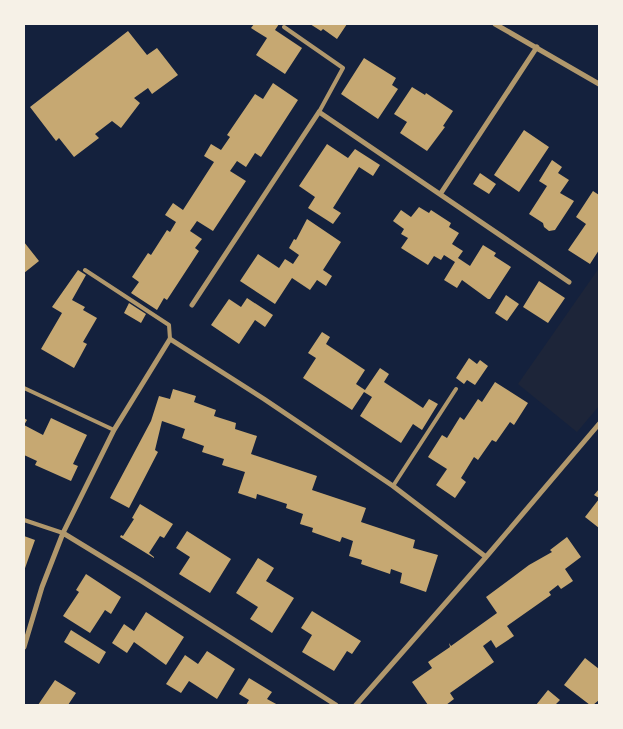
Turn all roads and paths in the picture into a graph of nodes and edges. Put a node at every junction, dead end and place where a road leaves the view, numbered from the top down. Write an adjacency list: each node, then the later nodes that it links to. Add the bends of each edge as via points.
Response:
1 (495, 24): 3 (street)
2 (284, 27): 5 (lane, via 343,68)
3 (537, 47): 4 (street); 6 (street)
4 (599, 84)
5 (319, 112): 6 (street); 9 (street)
6 (441, 193): 8 (street)
7 (85, 270): 10 (lane, via 169,324)
8 (569, 282)
9 (192, 305)
10 (170, 339): 14 (street); 15 (street)
11 (24, 388): 14 (lane)
12 (456, 389): 15 (lane)
13 (599, 424): 18 (street)
14 (114, 430): 17 (street)
15 (392, 486): 18 (street)
16 (24, 520): 17 (lane)
17 (63, 534): 19 (street, via 42,587); 20 (street)
18 (486, 557): 21 (street)
19 (24, 647)
20 (336, 705)
21 (356, 705)

